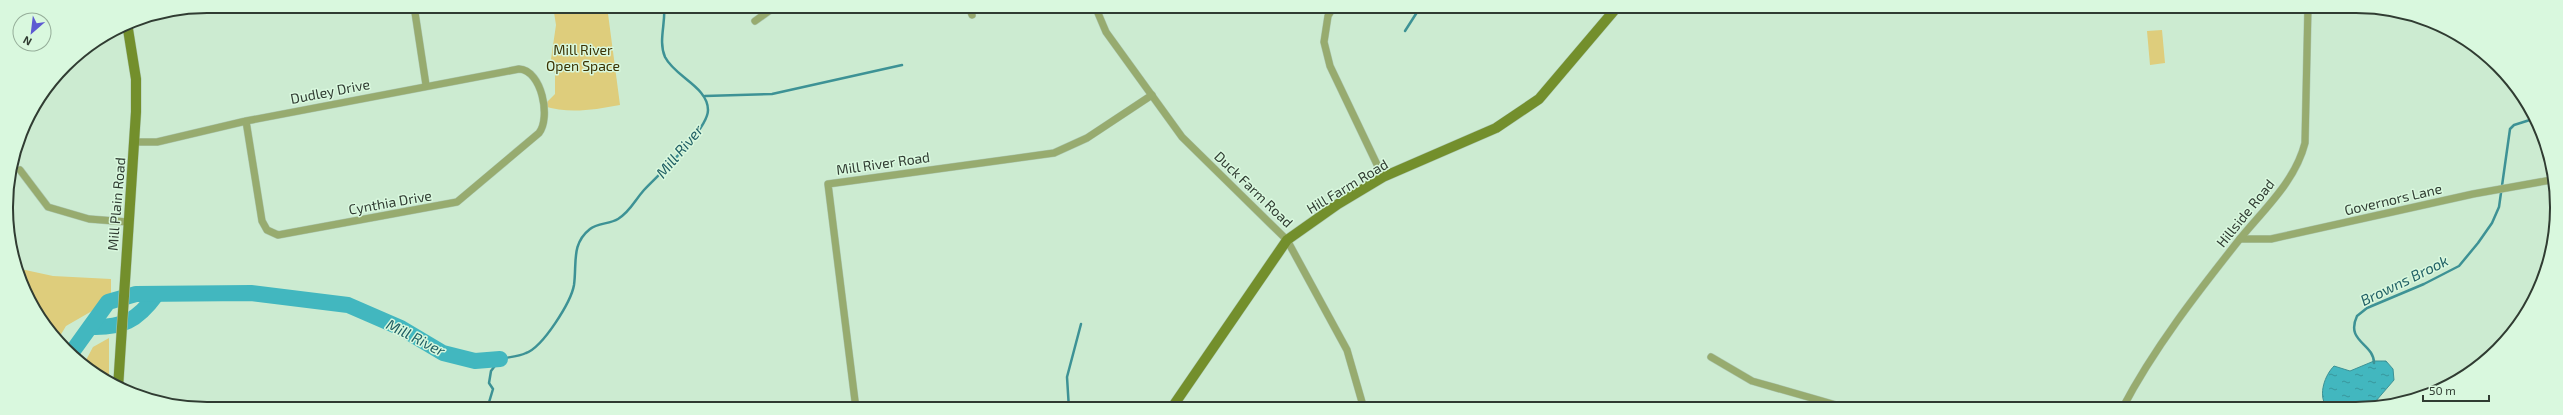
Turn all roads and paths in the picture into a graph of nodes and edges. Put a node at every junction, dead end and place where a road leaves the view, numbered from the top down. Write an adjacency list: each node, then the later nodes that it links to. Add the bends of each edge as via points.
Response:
1 (415, 13): 10 (street)
2 (767, 13): 7 (street)
3 (1099, 13): 11 (street, Duck Farm Road, via 1106,32)
4 (1330, 13): 15 (street, via 1324,42 1330,66)
5 (1612, 13): 15 (main road, Hill Farm Road, via 1539,99 1496,128)
6 (2308, 13): 18 (street, Hillside Road, via 2305,143 2301,161 2291,178)
7 (755, 22)
8 (128, 30): 13 (main road, Mill Plain Road, via 136,79)
9 (531, 72): 10 (street, Dudley Drive, via 513,69); 12 (street, Cynthia Drive, via 540,86 544,120 542,129 457,202 284,234 273,234 264,226)
10 (426, 85): 12 (street, Dudley Drive)
11 (1152, 95): 19 (street, Duck Farm Road, via 1182,137); 22 (street, Mill River Road, via 1086,138 1054,153 828,184)
12 (246, 121): 13 (street, Dudley Drive, via 157,142)
13 (135, 142): 17 (main road, Mill Plain Road)
14 (20, 170): 17 (street, via 48,207 89,219)
15 (1383, 178): 19 (main road, Hill Farm Road, via 1338,204)
16 (2548, 181): 18 (street, Governors Lane, via 2493,190 2271,240)
17 (128, 222): 21 (main road, Mill Plain Road)
18 (2240, 239): 26 (street, Hillside Road, via 2164,339)
19 (1287, 240): 23 (main road, Hill Farm Road); 24 (street, Duck Farm Road, via 1347,350)
20 (1711, 357): 25 (street, via 1752,381)
21 (118, 381)
22 (855, 402)
23 (1175, 402)
24 (1362, 402)
25 (1828, 402)
26 (2126, 402)

